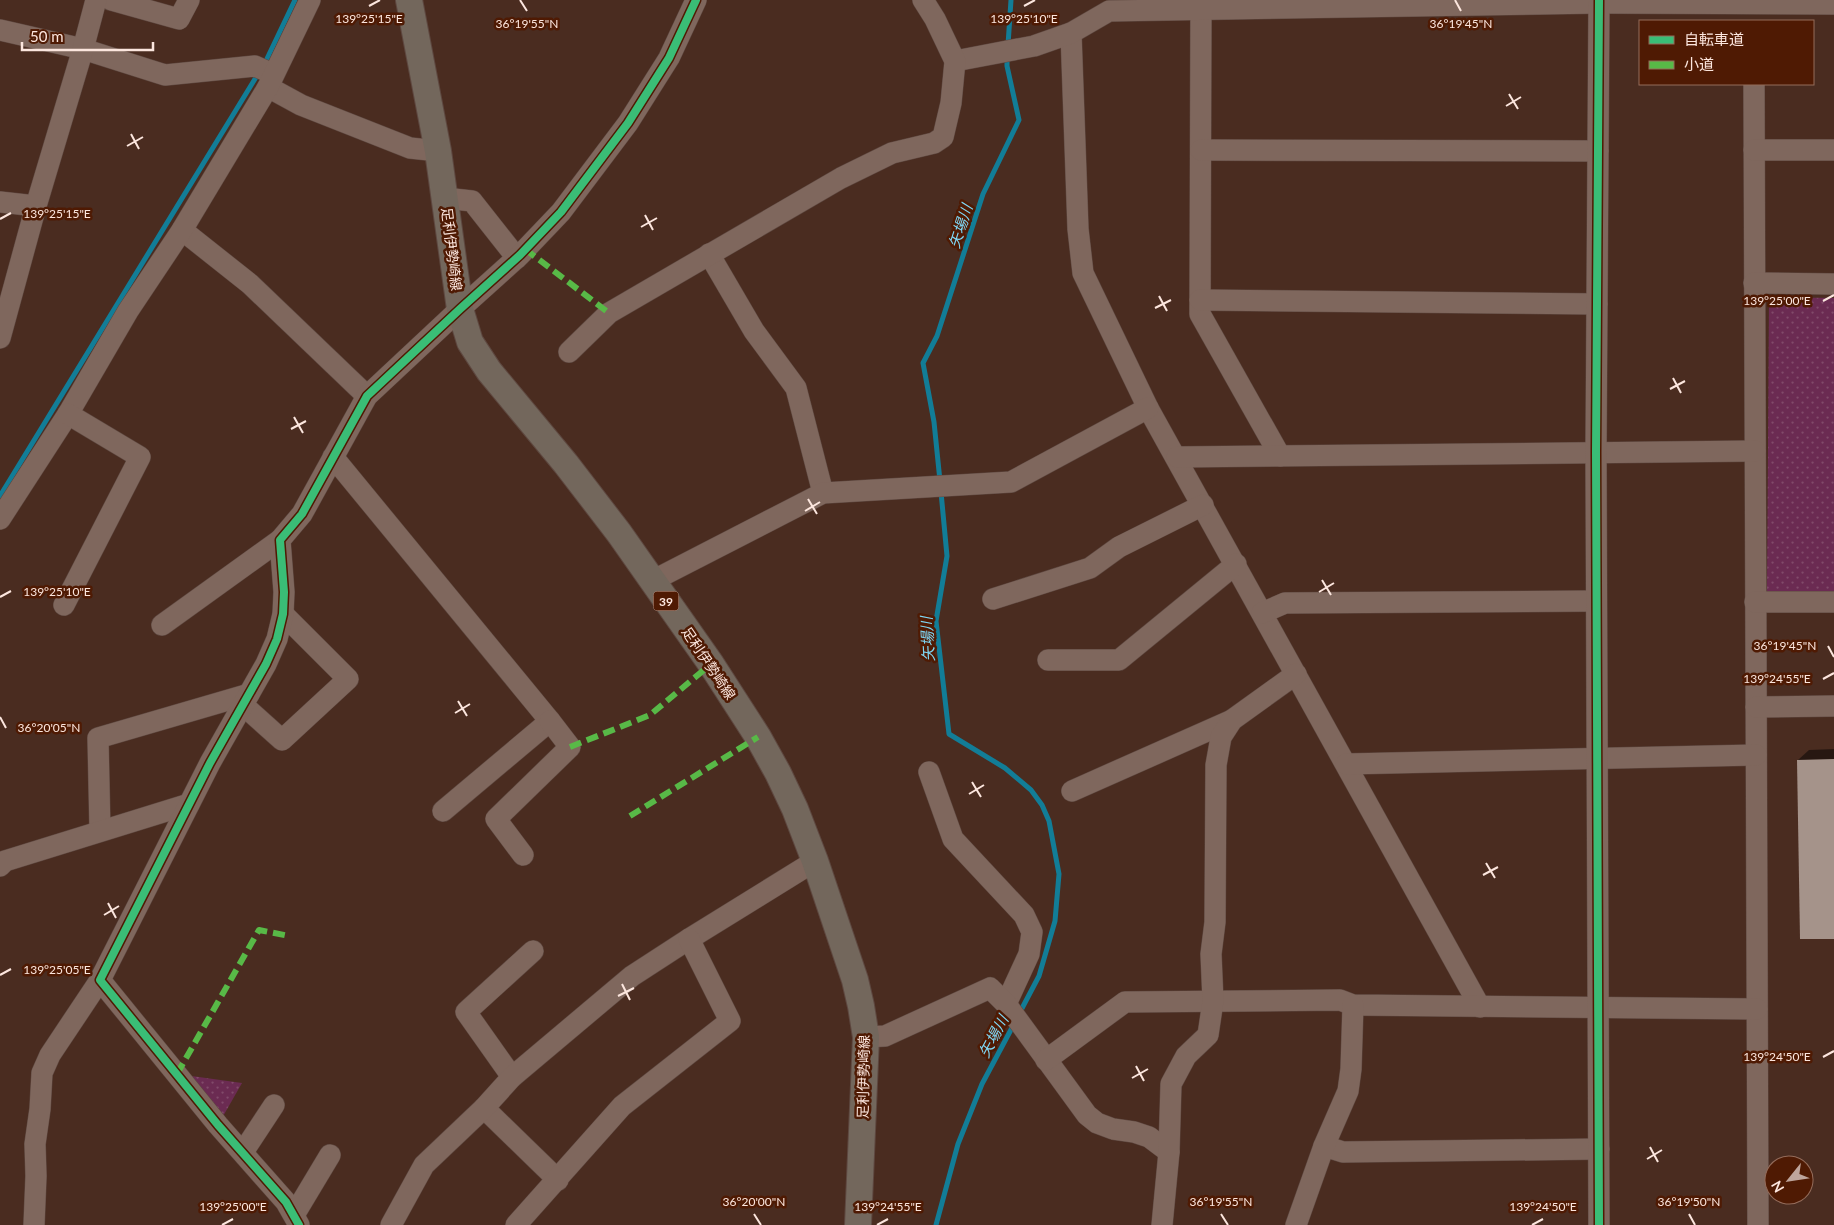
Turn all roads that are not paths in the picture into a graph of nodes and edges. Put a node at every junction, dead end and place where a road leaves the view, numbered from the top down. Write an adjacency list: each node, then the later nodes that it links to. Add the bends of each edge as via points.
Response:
1 (96, 0): 15 (street)
2 (111, 0): 3 (street, via 179,19)
3 (189, 0)
4 (310, 0): 17 (street)
5 (410, 0): 22 (main road, 足利伊勢崎線 / 39)
6 (696, 0): 29 (street, via 669,58 628,123 561,212)
7 (923, 0): 16 (street)
8 (1599, 2): 9 (street); 12 (street); 23 (street)
9 (1201, 4): 11 (street); 19 (street)
10 (1834, 4): 12 (street)
11 (1109, 5): 14 (street)
12 (1753, 9)
13 (0, 30): 15 (street)
14 (1071, 33): 16 (street, via 1034,46); 38 (street, via 1078,229 1083,273)
15 (83, 49): 17 (street, via 165,75 255,66); 26 (street)
16 (955, 61): 28 (street, via 951,103 943,138 892,153 840,178)
17 (270, 80): 22 (street, via 301,106 410,148); 27 (street)
18 (1754, 85): 20 (street)
19 (1201, 150): 23 (street); 32 (street)
20 (1754, 150): 21 (street); 30 (street)
21 (1834, 150)
22 (438, 151): 24 (main road, 足利伊勢崎線 / 39)
23 (1598, 151): 33 (street)
24 (445, 198): 29 (street, via 472,201); 34 (main road, 足利伊勢崎線 / 39)
25 (0, 202): 26 (street)
26 (36, 206): 35 (street)
27 (182, 230): 37 (street, via 250,284); 39 (street, via 128,311)
28 (710, 254): 36 (street, via 609,313); 45 (street, via 754,332 796,388)
29 (517, 258): 34 (street)
30 (1754, 283): 31 (street); 40 (street)
31 (1834, 284)
32 (1200, 300): 33 (street); 42 (street, via 1200,314)
33 (1597, 304): 41 (street)
34 (460, 308): 37 (street); 50 (main road, 足利伊勢崎線 / 39, via 470,342 489,371 566,464)
35 (0, 338)
36 (570, 352)
37 (367, 396): 43 (street)
38 (1148, 408): 44 (street); 45 (street, via 1011,482)
39 (68, 414): 47 (street); 55 (street, via 140,457)
40 (1755, 451): 41 (street); 53 (street)
41 (1596, 453): 42 (street); 52 (street)
42 (1280, 456): 44 (street)
43 (333, 457): 48 (street, via 302,514); 65 (street)
44 (1176, 457): 46 (street)
45 (823, 493): 50 (street)
46 (1203, 505): 49 (street); 51 (street, via 1119,547 1090,568)
47 (0, 519)
48 (280, 540): 57 (street); 58 (street)
49 (1236, 564): 56 (street); 59 (street, via 1119,660)
50 (652, 581): 75 (main road, 足利伊勢崎線 / 39, via 758,737 795,808)
51 (992, 599)
52 (1596, 601): 56 (street, via 1285,603); 67 (street)
53 (1755, 602): 54 (street); 63 (street)
54 (1834, 602)
55 (64, 606)
56 (1262, 613): 60 (street)
57 (283, 614): 61 (street, via 277,639); 61 (street, via 348,679 282,740)
58 (162, 625)
59 (1048, 660)
60 (1296, 674): 64 (street); 68 (street)
61 (246, 700): 71 (street); 73 (street, via 98,738)
62 (1834, 706): 63 (street)
63 (1756, 707): 66 (street)
64 (1232, 720): 70 (street); 80 (street, via 1221,736 1216,765 1215,922 1211,954)
65 (550, 721): 72 (street); 74 (street, via 570,746 496,819)
66 (1756, 755): 67 (street); 85 (street)
67 (1597, 758): 68 (street); 84 (street)
68 (1346, 764): 83 (street)
69 (929, 772): 81 (street, via 953,839 1024,915 1032,932 1029,954)
70 (1072, 791)
71 (189, 804): 73 (street); 79 (street)
72 (443, 811)
73 (100, 831): 76 (street, via 5,861)
74 (523, 855)
75 (815, 861): 77 (street); 86 (main road, 足利伊勢崎線 / 39, via 855,980)
76 (0, 866)
77 (689, 938): 88 (street, via 632,976); 96 (street, via 730,1021 622,1106)
78 (533, 951): 88 (street, via 466,1012)
79 (100, 980): 93 (street); 98 (street, via 50,1055 42,1073 34,1144)
80 (1213, 1001): 82 (street, via 1340,1000); 87 (street, via 1125,1002); 94 (street, via 1208,1035 1186,1056 1171,1084)
81 (1006, 1004): 86 (street, via 990,988 885,1036); 87 (street)
82 (1353, 1005): 83 (street); 91 (street, via 1348,1091)
83 (1480, 1007): 84 (street)
84 (1598, 1008): 85 (street); 92 (street)
85 (1757, 1009): 105 (street)
86 (866, 1037): 101 (main road, 足利伊勢崎線 / 39)
87 (1046, 1060): 94 (street, via 1092,1119 1113,1130 1150,1137)
88 (512, 1077): 90 (street)
89 (274, 1105): 93 (street)
90 (484, 1108): 96 (street); 99 (street, via 424,1165)
91 (1324, 1146): 92 (street, via 1343,1152); 103 (street)
92 (1599, 1149): 104 (street)
93 (243, 1152): 97 (street, via 286,1202)
94 (1169, 1152): 102 (street)
95 (330, 1155): 97 (street)
96 (558, 1180): 100 (street)
97 (296, 1220)
98 (34, 1225)
99 (390, 1225)
100 (516, 1225)
101 (858, 1225)
102 (1162, 1225)
103 (1296, 1225)
104 (1599, 1225)
105 (1758, 1225)

